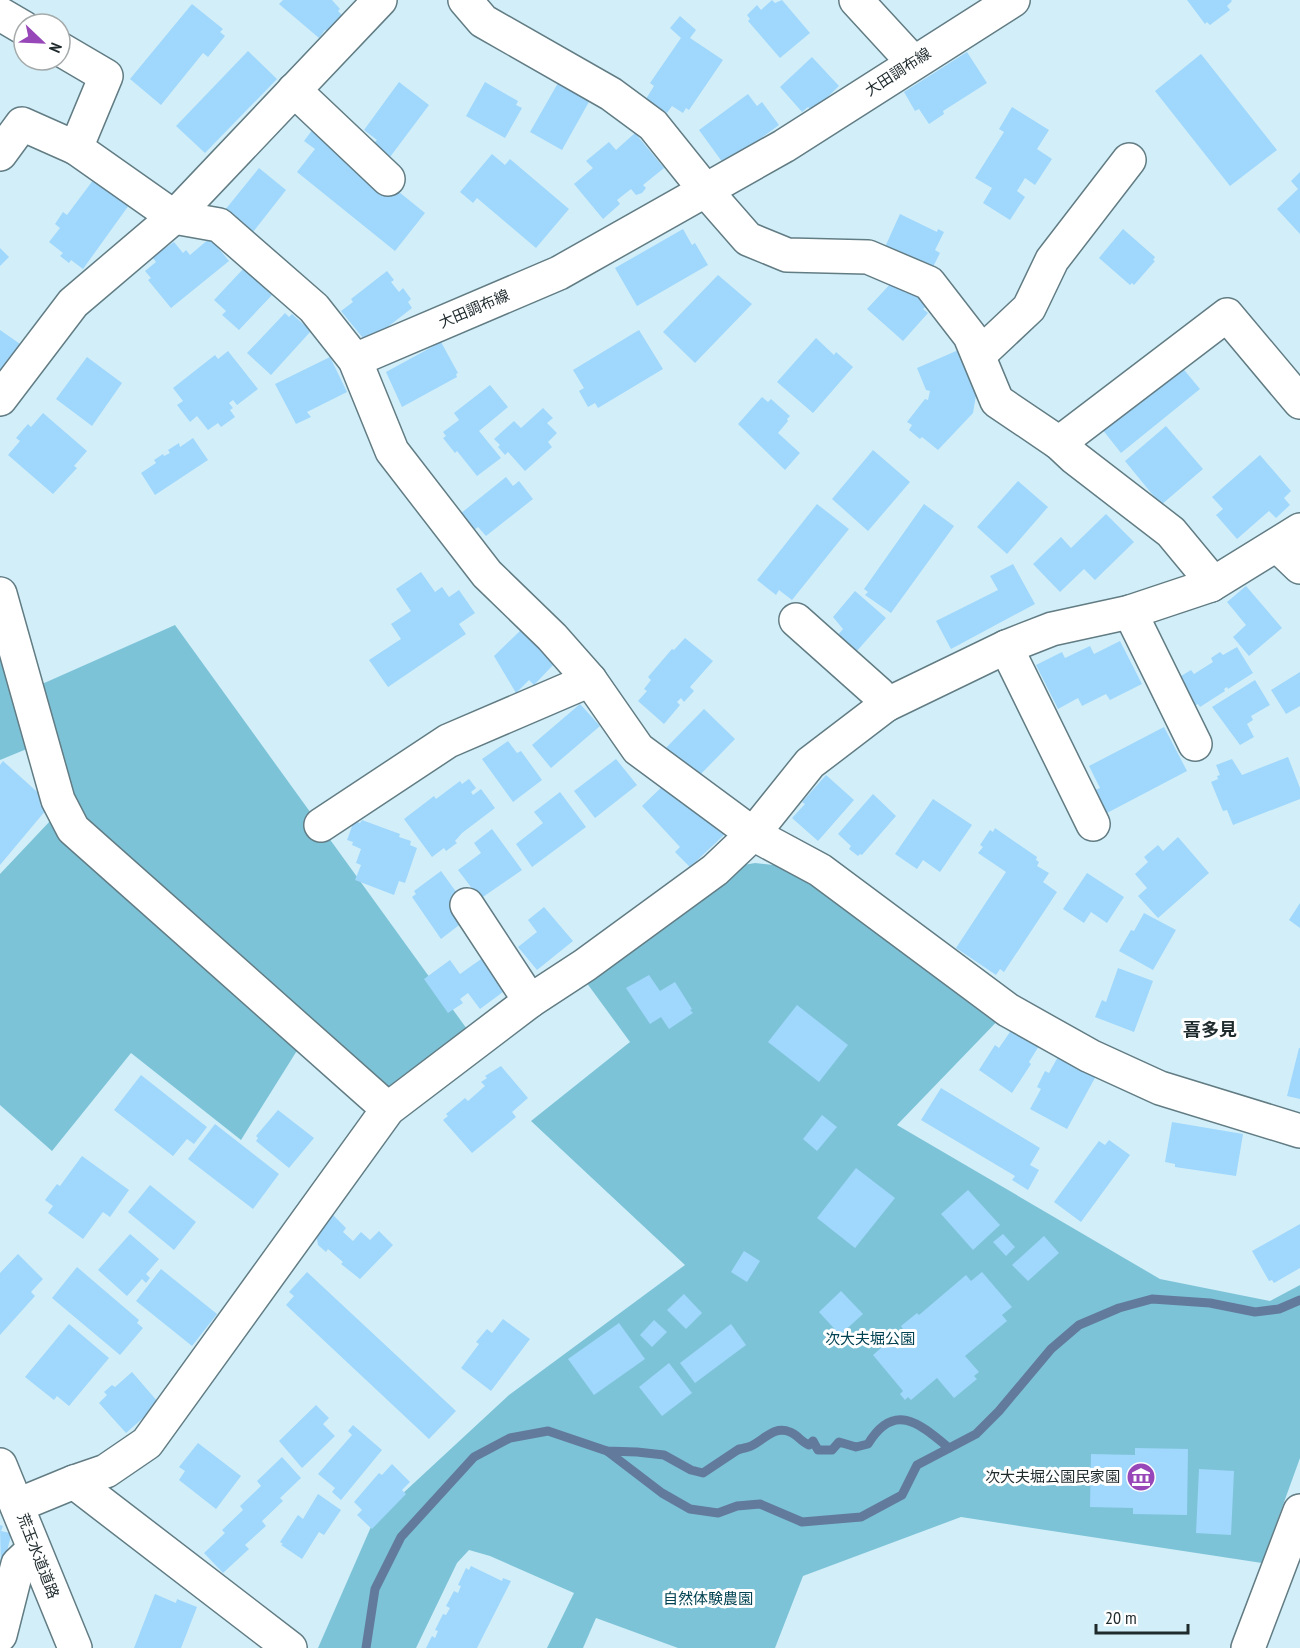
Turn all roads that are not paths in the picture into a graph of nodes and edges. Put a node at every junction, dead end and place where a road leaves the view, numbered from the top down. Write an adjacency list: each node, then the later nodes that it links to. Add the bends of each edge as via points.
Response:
1 (380, 0): 7 (street)
2 (465, 0): 12 (street, via 483,21 611,94 653,124)
3 (856, 0): 6 (street)
4 (1013, 0): 6 (street, 大田調布線)
5 (72, 56): 8 (street, via 106,76)
6 (913, 62): 12 (street, 大田調布線, via 784,146)
7 (294, 90): 11 (street); 13 (street)
8 (76, 148): 9 (street, via 22,124); 13 (street)
9 (0, 154)
10 (1129, 160): 14 (street, via 1052,260 1029,308)
11 (388, 179)
12 (706, 191): 14 (street, via 748,238 787,255 868,257 929,283 970,336); 15 (street, 大田調布線, via 559,273)
13 (174, 217): 15 (street, via 219,225 314,308); 16 (street, via 73,303)
14 (979, 355): 18 (street, via 997,401)
15 (354, 360): 25 (street, via 392,451 487,574)
16 (1, 396)
17 (1300, 402): 18 (street, via 1227,315)
18 (1059, 443): 20 (street, via 1171,532)
19 (1292, 547): 20 (street)
20 (1211, 585): 22 (street)
21 (0, 594): 33 (street, via 58,800 73,829)
22 (1130, 612): 24 (street, via 1052,629); 27 (street)
23 (796, 620): 26 (street, via 879,694)
24 (1006, 647): 26 (street); 28 (street)
25 (590, 680): 29 (street, via 448,741); 30 (street, via 638,749)
26 (886, 705): 30 (street, via 810,762)
27 (1195, 744)
28 (1093, 824)
29 (321, 825)
30 (753, 834): 32 (street, via 715,870); 34 (street, via 820,870 1008,1010 1090,1056 1160,1088)
31 (467, 905): 32 (street)
32 (530, 1000): 33 (street)
33 (388, 1109): 36 (street, via 147,1443 106,1471)
34 (1300, 1131)
35 (0, 1465): 37 (street, 荒玉水道道路)
36 (74, 1482): 37 (street); 42 (street)
37 (18, 1505): 39 (street, 荒玉水道道路)
38 (1300, 1511): 43 (street)
39 (33, 1550): 40 (street, via 18,1564); 41 (street, 荒玉水道道路)
40 (0, 1635)
41 (75, 1648)
42 (290, 1648)
43 (1248, 1648)

